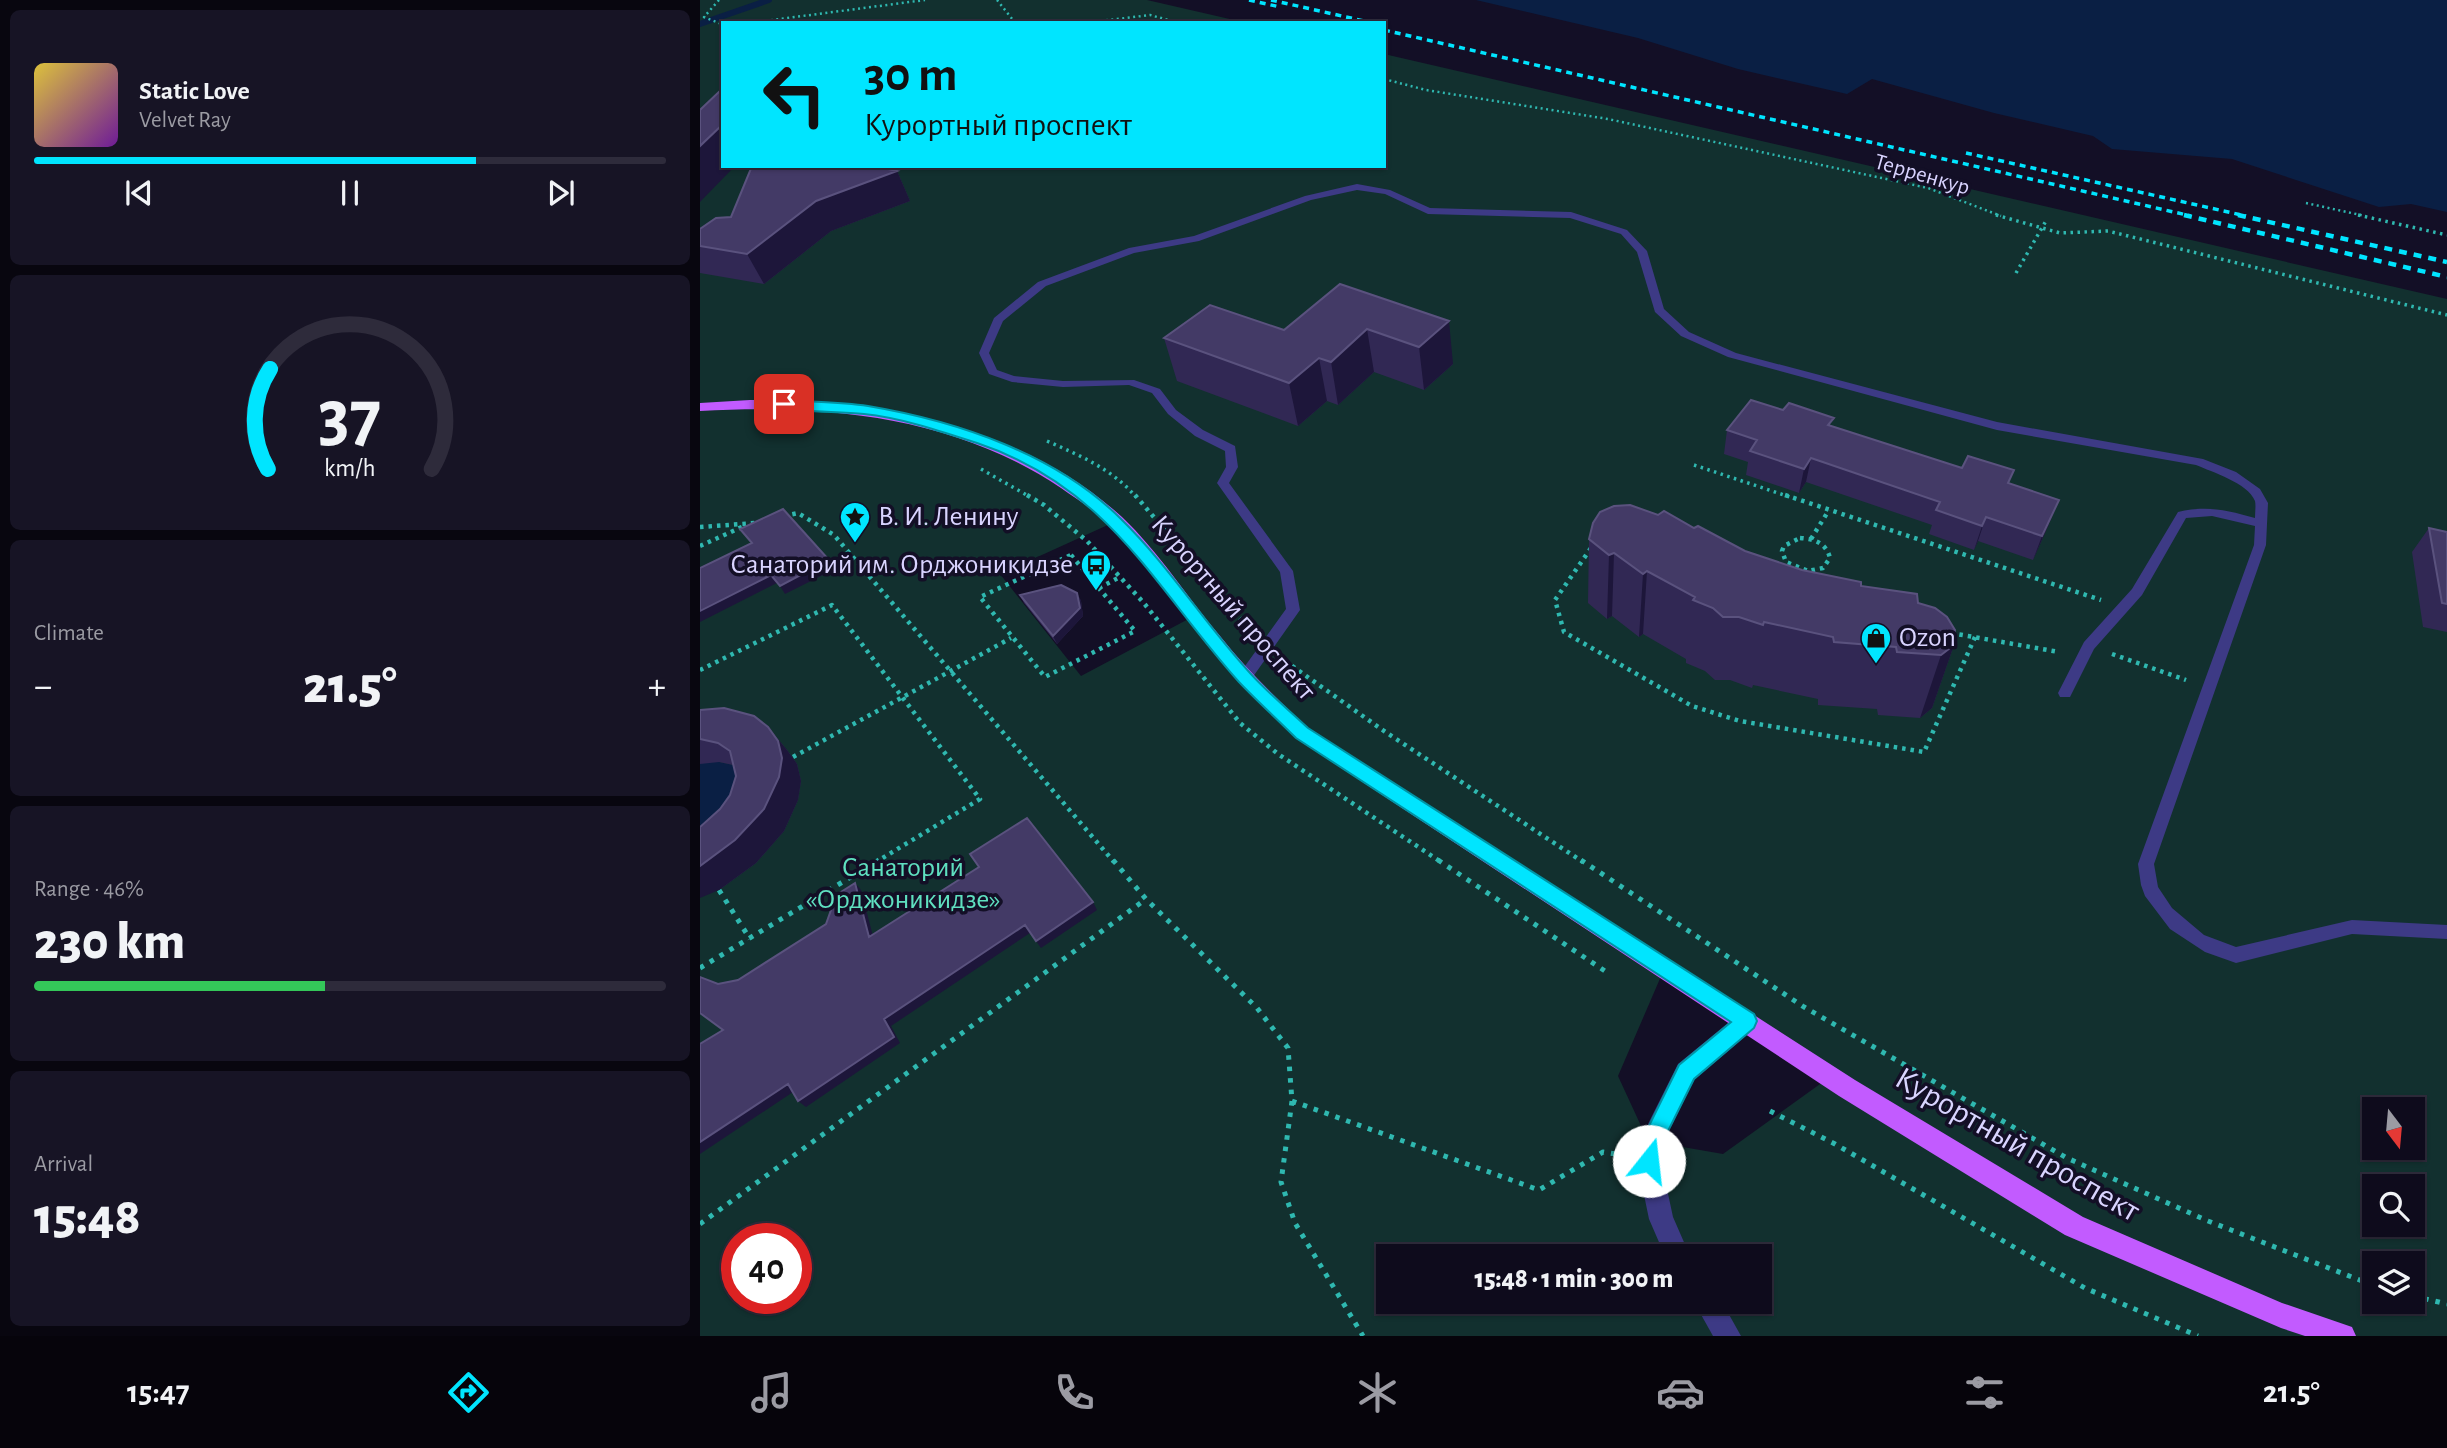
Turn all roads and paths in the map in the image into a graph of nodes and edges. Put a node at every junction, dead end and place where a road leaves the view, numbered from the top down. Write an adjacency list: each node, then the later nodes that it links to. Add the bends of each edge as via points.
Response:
1 (719, 0): 8 (path, via 704,17)
2 (925, 0): 4 (path)
3 (997, 0): 5 (path)
4 (764, 21)
5 (1016, 21)
6 (1100, 21): 7 (path, via 1150,15)
7 (1172, 21)
8 (721, 23)
9 (1386, 80): 12 (path, Терренкур, via 1608,119 1928,188)
10 (2306, 203): 13 (path)
11 (2047, 219): 12 (path)
12 (2042, 228): 14 (path); 15 (path, Терренкур, via 2060,233 2108,231)
13 (2447, 235)
14 (2015, 273)
15 (2447, 315)
16 (700, 407): 39 (main road, Курортный проспект, via 784,404 866,410 985,442 1050,471 1115,520)
17 (1694, 465): 19 (path)
18 (978, 468): 30 (path, via 1044,505)
19 (1829, 510): 25 (path); 32 (path)
20 (773, 519): 38 (path, via 797,513 834,535)
21 (761, 522): 22 (path)
22 (748, 524): 24 (path); 27 (path)
23 (2262, 524): 32 (lane, via 2216,511 2182,515); 39 (lane, via 2262,503 2248,484 2186,457 1997,426 1732,355 1685,334 1659,310 1642,251 1624,233 1571,215 1427,211 1387,192 1357,187 1308,198 1196,239 1132,250 1042,284 998,320 984,353 993,372 1012,379 1063,384 1130,382 1156,391 1172,412 1199,433 1231,449 1232,467 1223,484 1286,571 1293,610); 40 (lane, via 2260,545)
24 (700, 527)
25 (1811, 539): 28 (path, via 1793,539 1784,546 1783,557); 28 (path, via 1827,548 1828,563 1816,570)
26 (1598, 540): 34 (path, via 1555,600 1564,632 1692,706 1740,721 1924,752)
27 (700, 546)
28 (1796, 568): 29 (path)
29 (1793, 576)
30 (1120, 577): 31 (path); 50 (path, via 1240,723 1278,754)
31 (1099, 588): 35 (path, via 1071,555 980,597); 35 (path, via 1135,631 1045,677)
32 (2125, 607): 36 (lane)
33 (1949, 632): 34 (path)
34 (1975, 637): 36 (path, via 2056,653)
35 (1011, 638): 38 (path)
36 (2089, 646): 40 (path); 41 (lane)
37 (700, 670): 42 (path, via 832,605)
38 (950, 670): 42 (path); 45 (path)
39 (1245, 677): 51 (main road, Курортный проспект, via 1302,733)
40 (2207, 688): 47 (lane, via 2146,864 2150,890 2193,939 2236,955 2352,927)
41 (2065, 693)
42 (901, 696): 43 (path); 48 (path, via 981,799)
43 (793, 757)
44 (719, 890): 48 (path)
45 (1146, 900): 52 (path, via 1257,1009 1289,1048); 55 (path)
46 (1656, 911): 57 (path, via 1804,1007 2067,1158 2208,1221)
47 (2447, 932)
48 (750, 939): 49 (path)
49 (700, 968)
50 (1608, 973)
51 (1747, 1021): 54 (street, via 1686,1072 1650,1144); 64 (main road, Курортный проспект, via 1847,1088 2074,1226 2281,1315)
52 (1292, 1101): 54 (path, via 1539,1190 1603,1152); 61 (path, via 1281,1182 1295,1223)
53 (1770, 1111): 63 (path, via 2085,1288)
54 (1649, 1161): 56 (street, via 1661,1219)
55 (700, 1224)
56 (1672, 1244)
57 (2362, 1281)
58 (2425, 1299): 59 (path)
59 (2447, 1304)
60 (1714, 1314): 62 (street)
61 (1363, 1336)
62 (1728, 1336)
63 (2198, 1336)
64 (2343, 1336)

